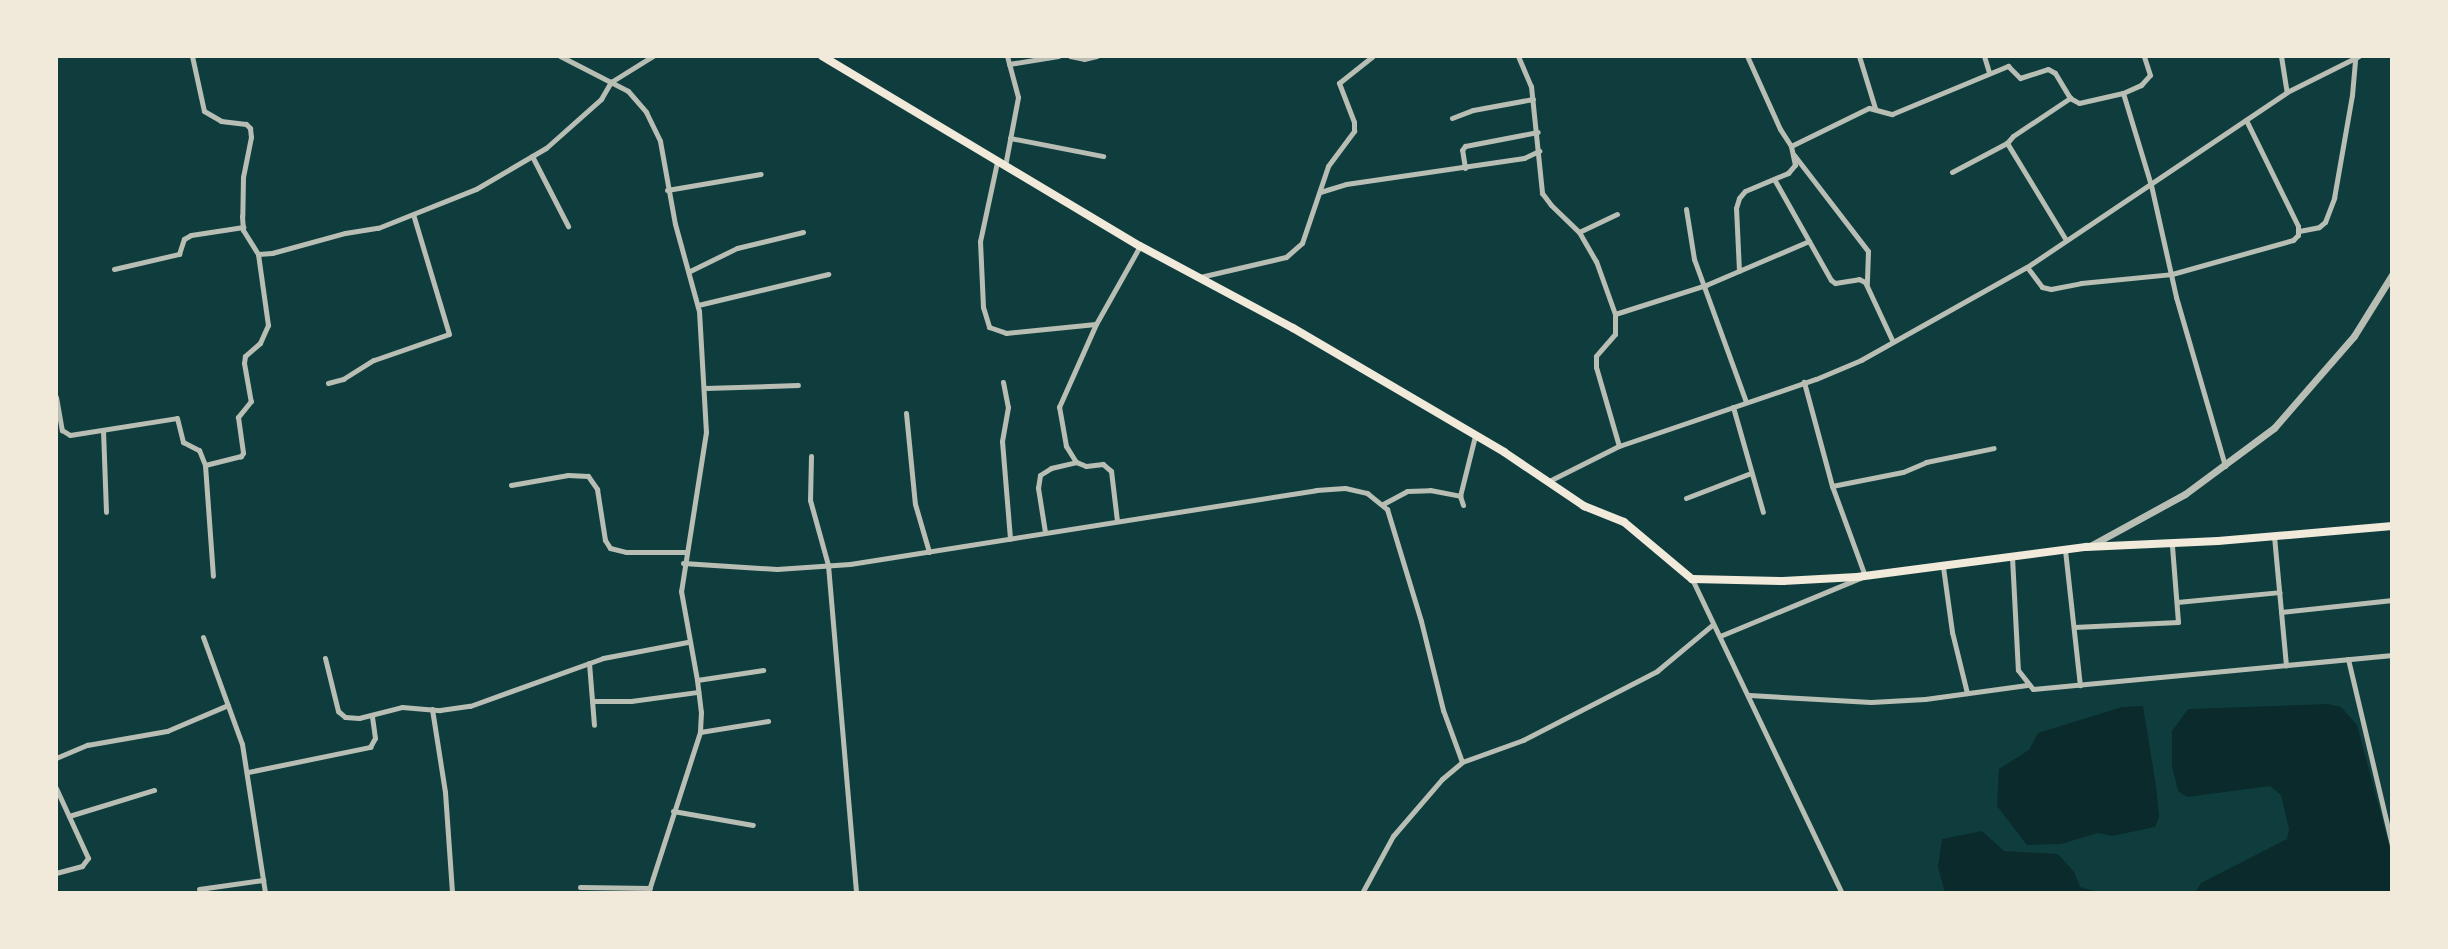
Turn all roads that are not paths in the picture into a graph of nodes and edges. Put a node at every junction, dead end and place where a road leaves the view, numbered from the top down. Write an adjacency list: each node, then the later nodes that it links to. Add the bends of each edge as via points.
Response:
1 (192, 56): 49 (street, via 205,111 221,121 250,128 243,177)
2 (560, 56): 22 (street)
3 (653, 56): 22 (street)
4 (822, 56): 18 (main road)
5 (1007, 56): 19 (street)
6 (1058, 56): 19 (street)
7 (1070, 56): 8 (street)
8 (1097, 56)
9 (1373, 56): 44 (street, via 1339,83 1354,131 1328,166)
10 (1518, 56): 26 (street, via 1528,74)
11 (1746, 56): 33 (street)
12 (1859, 56): 27 (street)
13 (1984, 56): 21 (street)
14 (2004, 56): 20 (street)
15 (2144, 56): 24 (street, via 2150,75)
16 (2281, 56): 23 (street)
17 (2357, 57): 23 (street); 50 (street, via 2334,198 2319,228)
18 (840, 60): 37 (main road)
19 (1009, 64): 31 (street, via 1018,97)
20 (2008, 66): 21 (street); 25 (street, via 2020,78 2048,69)
21 (1989, 72): 27 (street, via 1892,114)
22 (611, 82): 35 (street, via 601,99); 43 (street, via 628,91 646,112 660,141)
23 (2287, 92): 29 (street)
24 (2123, 93): 25 (street, via 2086,103); 42 (street)
25 (2070, 98): 32 (street)
26 (1533, 99): 28 (street); 30 (street)
27 (1875, 108): 33 (street)
28 (1452, 118)
29 (2246, 120): 42 (street); 50 (street)
30 (1538, 132): 34 (street); 38 (street, via 1465,146)
31 (1010, 138): 36 (street); 37 (street)
32 (2007, 143): 39 (street); 53 (street)
33 (1792, 149): 41 (street, via 1795,165); 66 (street, via 1868,251)
34 (1539, 151): 38 (street); 52 (street, via 1542,192)
35 (532, 156): 46 (street, via 476,189); 48 (street)
36 (1103, 156)
37 (1001, 164): 55 (main road); 69 (street, via 980,241 983,307 989,327 1006,333)
38 (1465, 168): 44 (street)
39 (1952, 172)
40 (761, 174): 43 (street)
41 (1774, 179): 54 (street); 60 (street, via 1739,198)
42 (2151, 185): 53 (street); 62 (street)
43 (667, 190): 59 (street)
44 (1320, 191): 64 (street, via 1310,225 1293,253)
45 (1686, 209): 65 (street, via 1694,259)
46 (413, 214): 56 (street, via 378,228); 73 (street, via 449,334 374,360)
47 (1617, 214): 52 (street)
48 (568, 226)
49 (243, 227): 56 (street); 58 (street, via 191,235 184,239 179,254)
50 (2299, 231): 62 (street, via 2293,240)
51 (803, 232): 59 (street, via 737,248)
52 (1579, 232): 68 (street, via 1596,261)
53 (2066, 240): 57 (street)
54 (1809, 241): 60 (street); 66 (street, via 1835,284 1859,279)
55 (1140, 246): 64 (main road); 69 (street)
56 (258, 254): 86 (street, via 268,326 260,343 245,356 251,401 238,417 243,453)
57 (2027, 267): 62 (street, via 2046,289); 70 (street)
58 (114, 269)
59 (690, 271): 67 (street)
60 (1739, 271): 65 (street)
61 (828, 274): 67 (street)
62 (2172, 274): 87 (street)
63 (2392, 275): 87 (street, via 2354,336 2319,379 2274,428)
64 (1197, 277): 81 (main road)
65 (1706, 285): 68 (street); 77 (street)
66 (1867, 287): 70 (street)
67 (698, 305): 75 (street)
68 (1615, 314): 82 (street, via 1615,334 1596,356 1596,367)
69 (1096, 324): 85 (street, via 1059,407 1066,446)
70 (1892, 341): 72 (street, via 1861,360)
71 (1003, 382): 102 (street, via 1008,407 1002,441)
72 (1804, 382): 77 (street); 91 (street)
73 (328, 383)
74 (798, 385): 75 (street)
75 (705, 388): 106 (street, via 704,461)
76 (56, 397): 80 (street, via 62,430 69,435)
77 (1746, 401): 78 (street)
78 (1733, 407): 82 (street); 88 (street)
79 (906, 413): 107 (street, via 915,504)
80 (103, 430): 86 (street, via 177,418 183,442 199,450); 96 (street)
81 (1475, 436): 89 (main road); 92 (street)
82 (1619, 446): 89 (street)
83 (1994, 448): 91 (street)
84 (811, 456): 110 (street, via 813,519)
85 (1076, 462): 98 (street, via 1108,466); 100 (street, via 1051,467 1040,475)
86 (205, 465): 112 (street)
87 (2225, 466): 104 (street, via 2186,494)
88 (1751, 473): 93 (street); 97 (street)
89 (1549, 481): 114 (main road, via 1584,506 1635,529)
90 (511, 485): 106 (street, via 588,476 597,489 610,548)
91 (1832, 486): 113 (street)
92 (1460, 496): 94 (street, via 1407,491); 95 (street)
93 (1686, 498)
94 (1383, 504): 98 (street, via 1367,493 1345,488); 144 (street)
95 (1463, 505)
96 (106, 512)
97 (1763, 512)
98 (1117, 520): 100 (street)
99 (2392, 526): 101 (main road)
100 (1045, 532): 102 (street)
101 (2274, 536): 103 (main road); 115 (street)
102 (1010, 539): 107 (street)
103 (2172, 545): 104 (main road); 117 (street)
104 (2087, 547): 105 (main road)
105 (2065, 550): 108 (main road); 120 (street)
106 (686, 552): 109 (street)
107 (929, 552): 110 (street)
108 (2012, 557): 111 (main road); 131 (street, via 2018,670)
109 (683, 563): 110 (street, via 777,569); 123 (street, via 681,591)
110 (828, 565): 159 (street)
111 (1943, 567): 113 (main road); 134 (street)
112 (213, 576)
113 (1866, 576): 114 (main road, via 1783,582); 121 (street)
114 (1692, 579): 119 (street)
115 (2280, 592): 117 (street); 118 (street)
116 (2392, 600): 118 (street)
117 (2177, 602): 120 (street, via 2178,622)
118 (2281, 612): 128 (street)
119 (1712, 625): 121 (street); 144 (street, via 1657,671 1523,740)
120 (2074, 627): 132 (street)
121 (1720, 636): 135 (street)
122 (203, 638): 137 (street)
123 (688, 642): 127 (street); 130 (street)
124 (2392, 655): 126 (street)
125 (325, 658): 139 (street, via 341,715)
126 (2348, 659): 128 (street); 151 (street)
127 (589, 663): 136 (street); 138 (street, via 488,701)
128 (2286, 665): 132 (street)
129 (763, 670): 130 (street)
130 (697, 680): 133 (street)
131 (2027, 685): 132 (street, via 2040,689); 134 (street)
132 (2080, 685)
133 (698, 692): 136 (street); 142 (street)
134 (1967, 694): 135 (street, via 1871,702)
135 (1749, 695): 161 (street)
136 (592, 701): 141 (street)
137 (228, 705): 143 (street, via 167,731 88,745); 145 (street)
138 (432, 709): 139 (street, via 401,707); 158 (street, via 445,792)
139 (372, 716): 145 (street, via 375,738 370,747)
140 (768, 721): 142 (street)
141 (594, 725)
142 (700, 732): 148 (street)
143 (56, 758)
144 (1462, 762): 160 (street, via 1393,836)
145 (248, 772): 153 (street)
146 (56, 788): 149 (street)
147 (154, 790): 149 (street)
148 (673, 811): 150 (street); 156 (street)
149 (69, 816): 152 (street, via 88,858 82,866)
150 (753, 825)
151 (2392, 845)
152 (56, 873)
153 (263, 880): 155 (street); 157 (street)
154 (580, 887): 156 (street)
155 (199, 890)
156 (649, 890)
157 (265, 893)
158 (452, 893)
159 (856, 893)
160 (1362, 893)
161 (1842, 893)

